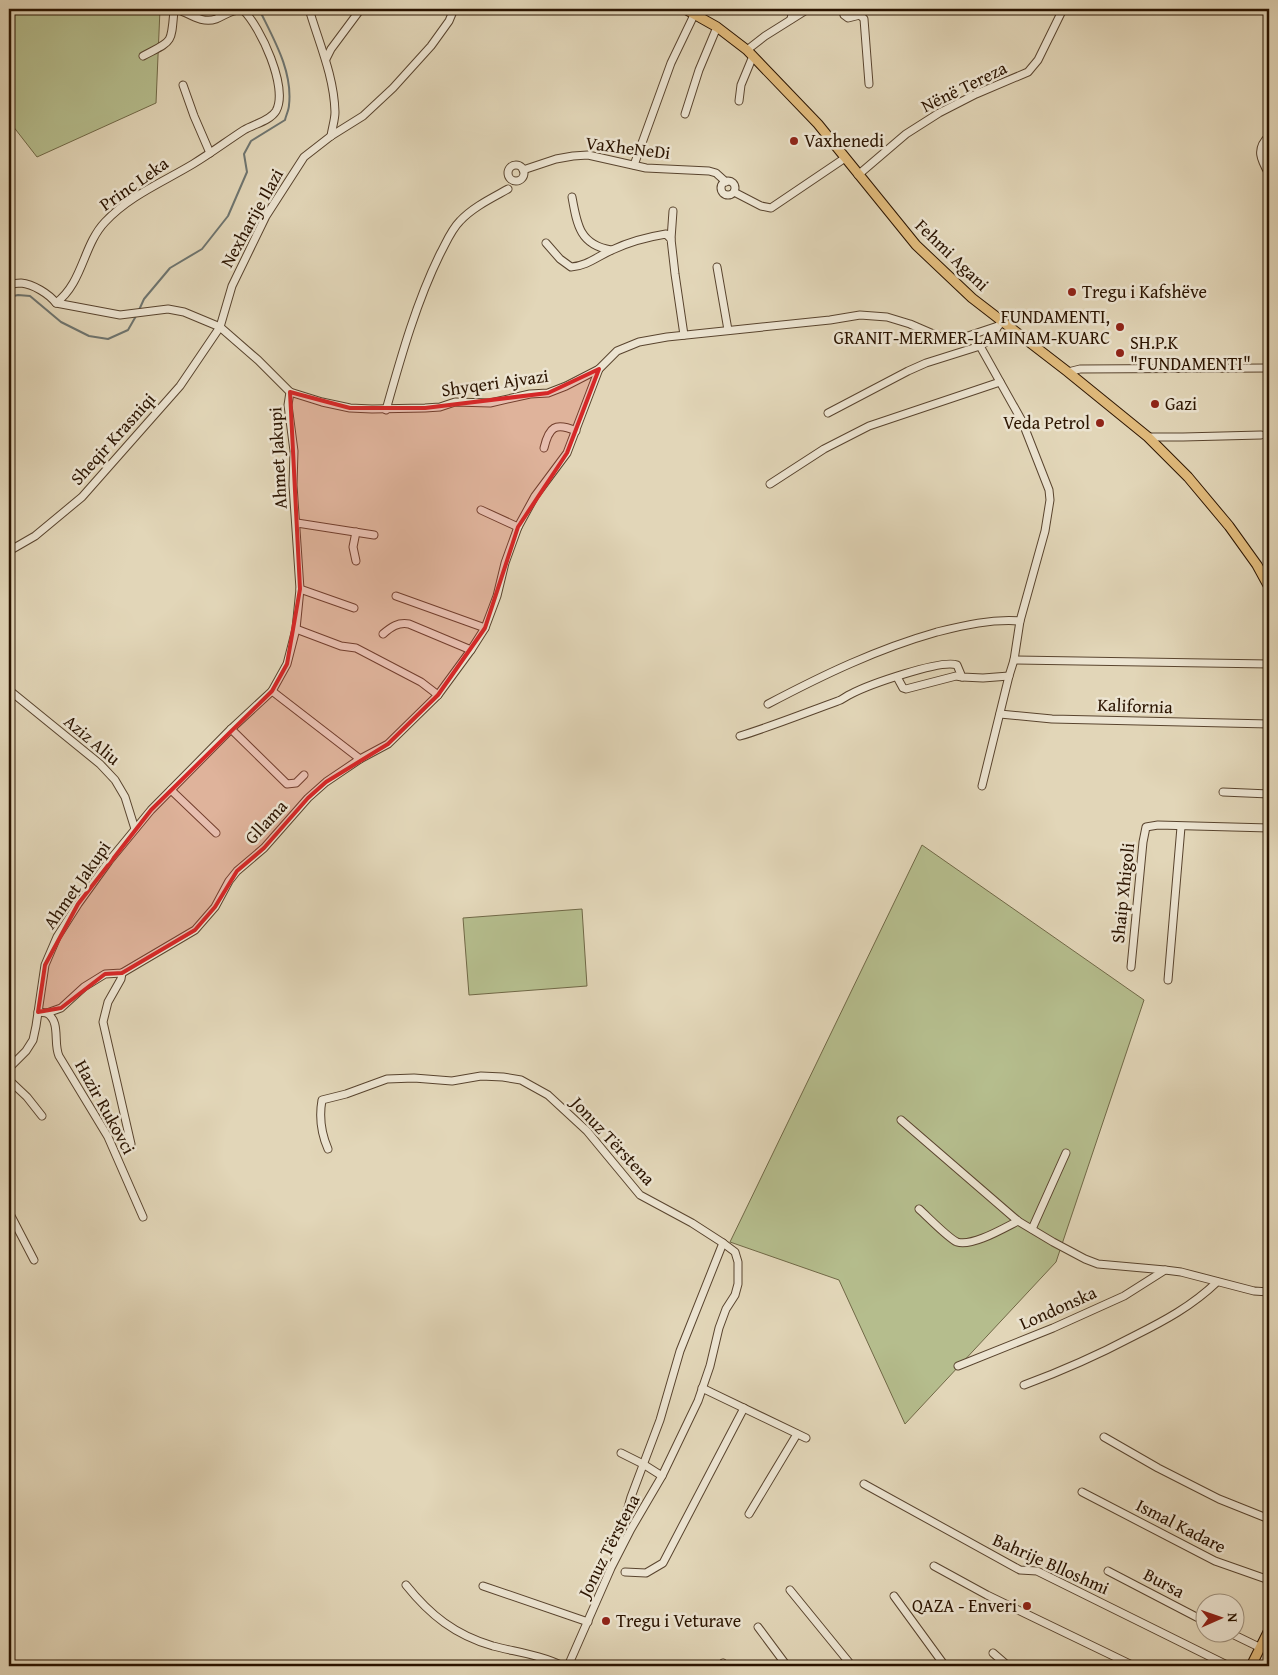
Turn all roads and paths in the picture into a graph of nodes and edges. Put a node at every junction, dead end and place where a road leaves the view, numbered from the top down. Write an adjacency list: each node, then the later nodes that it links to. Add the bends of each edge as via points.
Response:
1 (309, 9): 14 (street)
2 (454, 9): 19 (street, Nexharije Ilazi, via 431,46 393,88 363,116)
3 (685, 9): 9 (main road, Fehmi Agani)
4 (793, 9): 10 (street)
5 (808, 9): 10 (street)
6 (842, 9): 15 (street, via 848,18 860,15 864,19)
7 (1064, 9): 25 (street, Nënë Tereza, via 1038,60 1028,72 935,116 906,134)
8 (360, 10): 14 (street)
9 (695, 14): 11 (main road, Fehmi Agani); 23 (street, via 671,64)
10 (791, 19): 12 (street)
11 (717, 27): 12 (main road, Fehmi Agani); 18 (street)
12 (750, 53): 17 (street, via 740,85); 22 (main road, Fehmi Agani, via 818,124)
13 (142, 56): 21 (street, Princ Leka, via 162,47 172,36 174,10 208,19 237,9 243,10 252,20 272,61 279,103 276,112 268,118)
14 (326, 59): 19 (street, via 335,114)
15 (869, 84)
16 (183, 85): 21 (street)
17 (739, 101)
18 (685, 114)
19 (331, 136): 39 (street, Nexharije Ilazi, via 304,157 266,216 232,286)
20 (1269, 136): 26 (street, via 1260,152)
21 (210, 152): 37 (street, Princ Leka, via 154,185 104,223 93,239 75,282)
22 (845, 158): 25 (main road, Fehmi Agani); 29 (street, VaXheNeDi, via 771,208)
23 (634, 165): 24 (street, VaXheNeDi, via 600,157 573,156); 27 (street, VaXheNeDi, via 709,171)
24 (523, 170)
25 (858, 174): 38 (main road, Fehmi Agani, via 916,245)
26 (1269, 174)
27 (726, 182): 29 (street, VaXheNeDi, via 734,184); 29 (street, VaXheNeDi, via 722,192 726,195)
28 (508, 189): 48 (street, via 469,213 449,236 411,327)
29 (734, 192)
30 (572, 197): 34 (street, via 581,232 589,242)
31 (673, 211): 32 (street)
32 (671, 239): 34 (street, via 666,234); 41 (street)
33 (546, 242): 34 (street, via 572,267 581,266)
34 (612, 250)
35 (717, 267): 40 (street)
36 (9, 285): 37 (street, via 21,283 32,286 51,296)
37 (56, 303): 39 (street, Shyqeri Ajvazi, via 120,315 168,309)
38 (1001, 324): 40 (street, Shyqeri Ajvazi, via 947,340 887,317 860,315); 42 (street, via 991,339); 45 (main road, Fehmi Agani)
39 (220, 327): 47 (street, Shyqeri Ajvazi); 60 (street, Sheqir Krasniqi, via 180,386 82,497 35,536)
40 (728, 330): 41 (street, Shyqeri Ajvazi)
41 (684, 335): 44 (street, Shyqeri Ajvazi, via 639,342 617,352)
42 (980, 346): 46 (street); 49 (street, via 908,371)
43 (1269, 368): 45 (street, via 1080,369)
44 (599, 369): 48 (street, Shyqeri Ajvazi, via 548,393 490,403 455,402 425,408); 50 (street, Gllama)
45 (1068, 372): 52 (main road, Fehmi Agani)
46 (1000, 382): 54 (street, via 869,426); 66 (street, via 1022,421 1050,500)
47 (290, 392): 48 (street, Shyqeri Ajvazi, via 350,408); 56 (street, Ahmet Jakupi, via 288,405)
48 (386, 410)
49 (828, 413)
50 (576, 431): 53 (street, via 559,426 552,429); 57 (street, Gllama, via 567,453 535,496)
51 (1262, 435): 52 (street)
52 (1148, 437): 62 (main road, Fehmi Agani, via 1188,477 1229,526)
53 (544, 448)
54 (770, 484)
55 (480, 510): 57 (street)
56 (297, 522): 58 (street, Ahmet Jakupi); 63 (street, Ahmet Jakupi)
57 (518, 527): 67 (street, Gllama)
58 (356, 532): 59 (street, Ahmet Jakupi); 61 (street, via 353,547)
59 (374, 535)
60 (9, 551)
61 (356, 561)
62 (1269, 586)
63 (300, 589): 65 (street); 68 (street, Ahmet Jakupi)
64 (396, 596): 67 (street)
65 (354, 608)
66 (1020, 621): 71 (street); 79 (street, via 971,623 912,639 860,658)
67 (485, 628): 70 (street, Gllama)
68 (296, 629): 77 (street, Ahmet Jakupi, via 287,664); 78 (street, via 341,646 356,648 421,682)
69 (383, 634): 70 (street, via 391,627 409,624)
70 (471, 650): 78 (street, Gllama)
71 (1014, 660): 72 (street); 73 (street)
72 (1269, 664)
73 (1009, 676): 75 (street); 80 (street)
74 (897, 677): 75 (street, via 906,688); 75 (street, via 951,663 957,665); 83 (street, via 782,723)
75 (962, 677)
76 (9, 690): 92 (street, Aziz Aliu, via 116,780)
77 (272, 691): 82 (street, Ahmet Jakupi); 84 (street)
78 (438, 695): 84 (street, Gllama, via 388,744)
79 (768, 704)
80 (1000, 714): 81 (street, Kalifornia, via 1052,719); 86 (street)
81 (1269, 724)
82 (231, 729): 85 (street, via 287,784 296,783); 87 (street, Ahmet Jakupi)
83 (740, 736)
84 (360, 759): 95 (street, Gllama, via 308,798 264,848 237,871 215,907 195,930)
85 (304, 775)
86 (982, 786)
87 (171, 790): 92 (street, Ahmet Jakupi); 93 (street)
88 (1223, 792): 89 (street)
89 (1269, 794)
90 (1181, 826): 91 (street, Shaip Xhigoli); 94 (street, Shaip Xhigoli, via 1146,828); 96 (street)
91 (1269, 828)
92 (135, 829): 97 (street, Ahmet Jakupi, via 57,937 45,964)
93 (216, 833)
94 (1131, 967)
95 (122, 973): 98 (street, Gllama, via 105,974 84,987 61,1008); 103 (street, via 108,1002 103,1022)
96 (1168, 980)
97 (38, 1012): 98 (street); 99 (street, Ahmet Jakupi, via 33,1040)
98 (47, 1013): 108 (street, Hazir Rukovci, via 55,1023 59,1056 108,1137)
99 (9, 1068)
100 (9, 1080): 101 (street)
101 (42, 1116)
102 (901, 1120): 109 (street, Londonska)
103 (131, 1144)
104 (328, 1149): 111 (street, Jonuz Tërstena, via 322,1135 320,1116 322,1100 328,1097 387,1079 452,1081 481,1076 521,1080 548,1095 587,1132 640,1195)
105 (1066, 1154): 110 (street)
106 (919, 1209): 109 (street, via 956,1241 966,1243)
107 (9, 1212): 112 (street)
108 (143, 1217)
109 (1018, 1221): 110 (street, Londonska)
110 (1032, 1229): 113 (street, Londonska, via 1098,1264)
111 (723, 1243): 118 (street, Jonuz Tërstena, via 734,1252 738,1262 738,1284 719,1328); 124 (street, via 680,1351)
112 (34, 1260)
113 (1166, 1270): 114 (street, Londonska); 116 (street, Londonska, via 1124,1296)
114 (1217, 1282): 115 (street, Londonska); 117 (street, via 1179,1313 1108,1350)
115 (1269, 1292)
116 (958, 1366)
117 (1024, 1385)
118 (702, 1388): 119 (street); 125 (street, Jonuz Tërstena)
119 (744, 1408): 120 (street); 133 (street, Jonuz Tërstena, via 663,1563 646,1573)
120 (797, 1434): 122 (street); 128 (street)
121 (1104, 1437): 129 (street, via 1219,1499)
122 (806, 1438)
123 (620, 1454): 124 (street)
124 (644, 1464): 125 (street); 131 (street)
125 (662, 1476): 131 (street, Jonuz Tërstena)
126 (864, 1484): 153 (street, Bahrije Blloshmi, via 1020,1570 1037,1571)
127 (1082, 1492): 134 (street, Ismal Kadare, via 1215,1561)
128 (749, 1514)
129 (1269, 1519)
130 (934, 1566): 152 (street)
131 (611, 1568): 140 (street, Jonuz Tërstena)
132 (1108, 1571): 139 (street, Bursa)
133 (626, 1572)
134 (1269, 1580)
135 (406, 1585): 146 (street, via 438,1619 464,1635)
136 (483, 1586): 140 (street, Jonuz Tërstena)
137 (790, 1590): 149 (street)
138 (894, 1596): 150 (street)
139 (1196, 1617)
140 (588, 1622): 147 (street, Jonuz Tërstena)
141 (758, 1627): 148 (street)
142 (1269, 1630): 144 (main road)
143 (1246, 1638): 144 (street)
144 (1265, 1644): 154 (main road)
145 (993, 1653): 151 (street)
146 (563, 1666)
147 (568, 1666)
148 (787, 1666)
149 (852, 1666)
150 (945, 1666)
151 (1008, 1666)
152 (1134, 1666)
153 (1229, 1666)
154 (1251, 1666)

